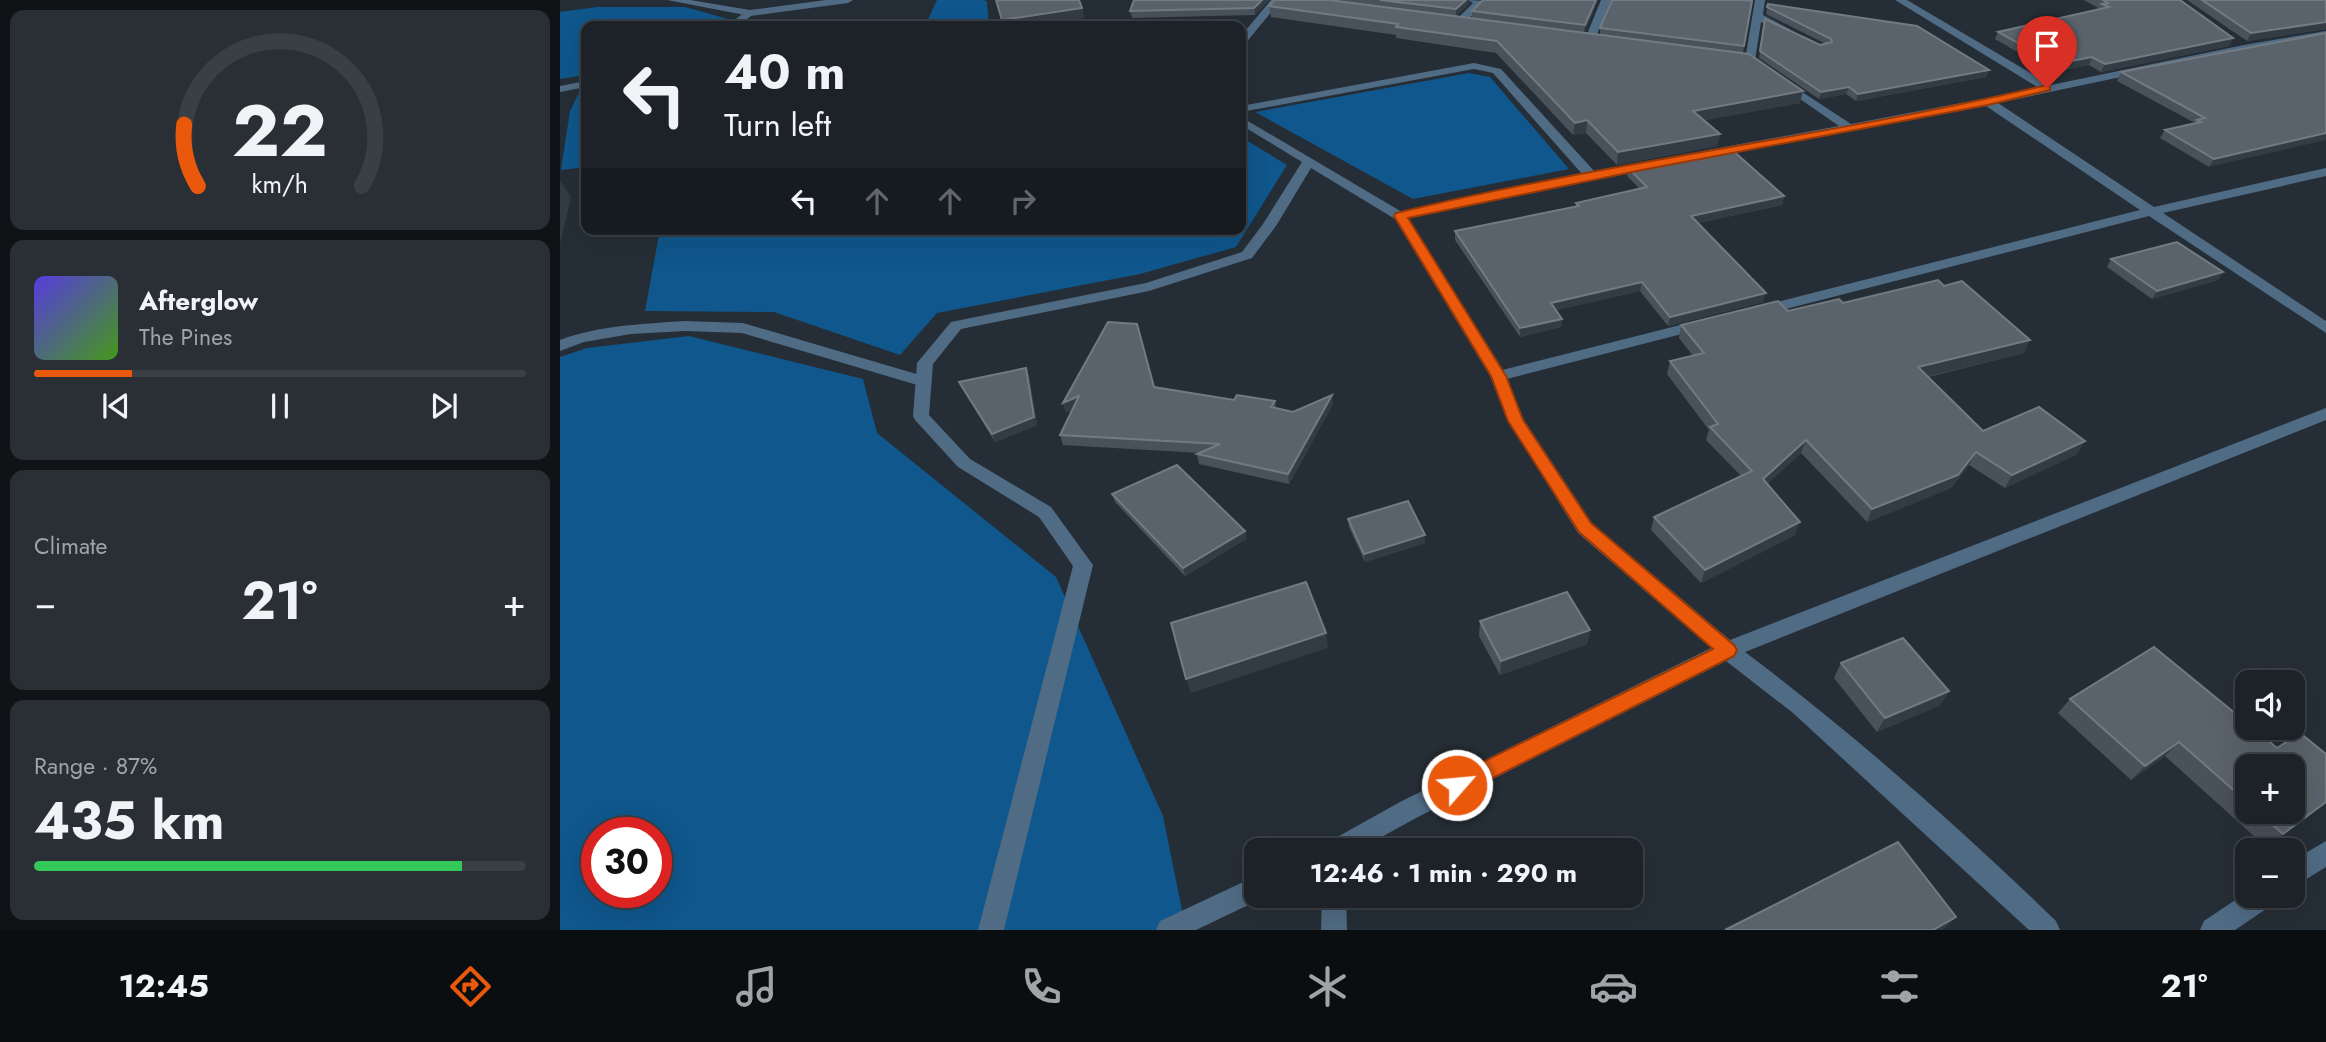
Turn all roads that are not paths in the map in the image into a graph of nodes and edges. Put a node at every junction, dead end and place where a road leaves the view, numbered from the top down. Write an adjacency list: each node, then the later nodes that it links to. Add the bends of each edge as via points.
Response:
1 (672, 0): 8 (street)
2 (848, 0): 8 (street)
3 (1276, 0): 15 (street)
4 (1473, 0): 12 (street, via 1481,1)
5 (1606, 0): 18 (street)
6 (1760, 0): 9 (street)
7 (1900, 0): 27 (street)
8 (750, 13): 10 (street)
9 (1757, 16): 16 (street); 23 (street)
10 (739, 21)
11 (1445, 21): 12 (street)
12 (1459, 23): 13 (street)
13 (1472, 24)
14 (2326, 34): 21 (street)
15 (1246, 36)
16 (1801, 37)
17 (1577, 38): 18 (street)
18 (1590, 39): 20 (street)
19 (2232, 40): 21 (street)
20 (1616, 43)
21 (2244, 48): 27 (street)
22 (1737, 58): 23 (street)
23 (1750, 60): 24 (street)
24 (1761, 67)
25 (1772, 75): 32 (street)
26 (581, 85): 28 (street)
27 (2047, 88): 29 (street)
28 (560, 89)
29 (1988, 102): 32 (street); 38 (street)
30 (1246, 108): 37 (street, via 1474,66 1497,71)
31 (1246, 123): 34 (street)
32 (1848, 127): 33 (street)
33 (1699, 155)
34 (1309, 161): 39 (street); 45 (street, via 1247,255 1149,287 957,325 925,363)
35 (1658, 163): 37 (street)
36 (2326, 173): 38 (street)
37 (1591, 176): 39 (street)
38 (2152, 211): 40 (street); 42 (street)
39 (1400, 216): 44 (street)
40 (1752, 312)
41 (1725, 319): 44 (street)
42 (2326, 328)
43 (560, 346): 45 (street, via 631,329 743,328)
44 (1498, 376): 47 (street, via 1516,421 1585,528)
45 (924, 382): 54 (street, via 921,415 964,463 1045,512 1083,565)
46 (2326, 414): 47 (street)
47 (1727, 650): 48 (street); 57 (street, via 1801,706)
48 (1359, 838)
49 (2326, 853): 50 (street)
50 (2305, 867)
51 (1244, 894): 55 (street)
52 (1334, 908): 56 (street)
53 (2245, 908): 58 (street)
54 (991, 930)
55 (1170, 930)
56 (1334, 930)
57 (2047, 930)
58 (2213, 930)

